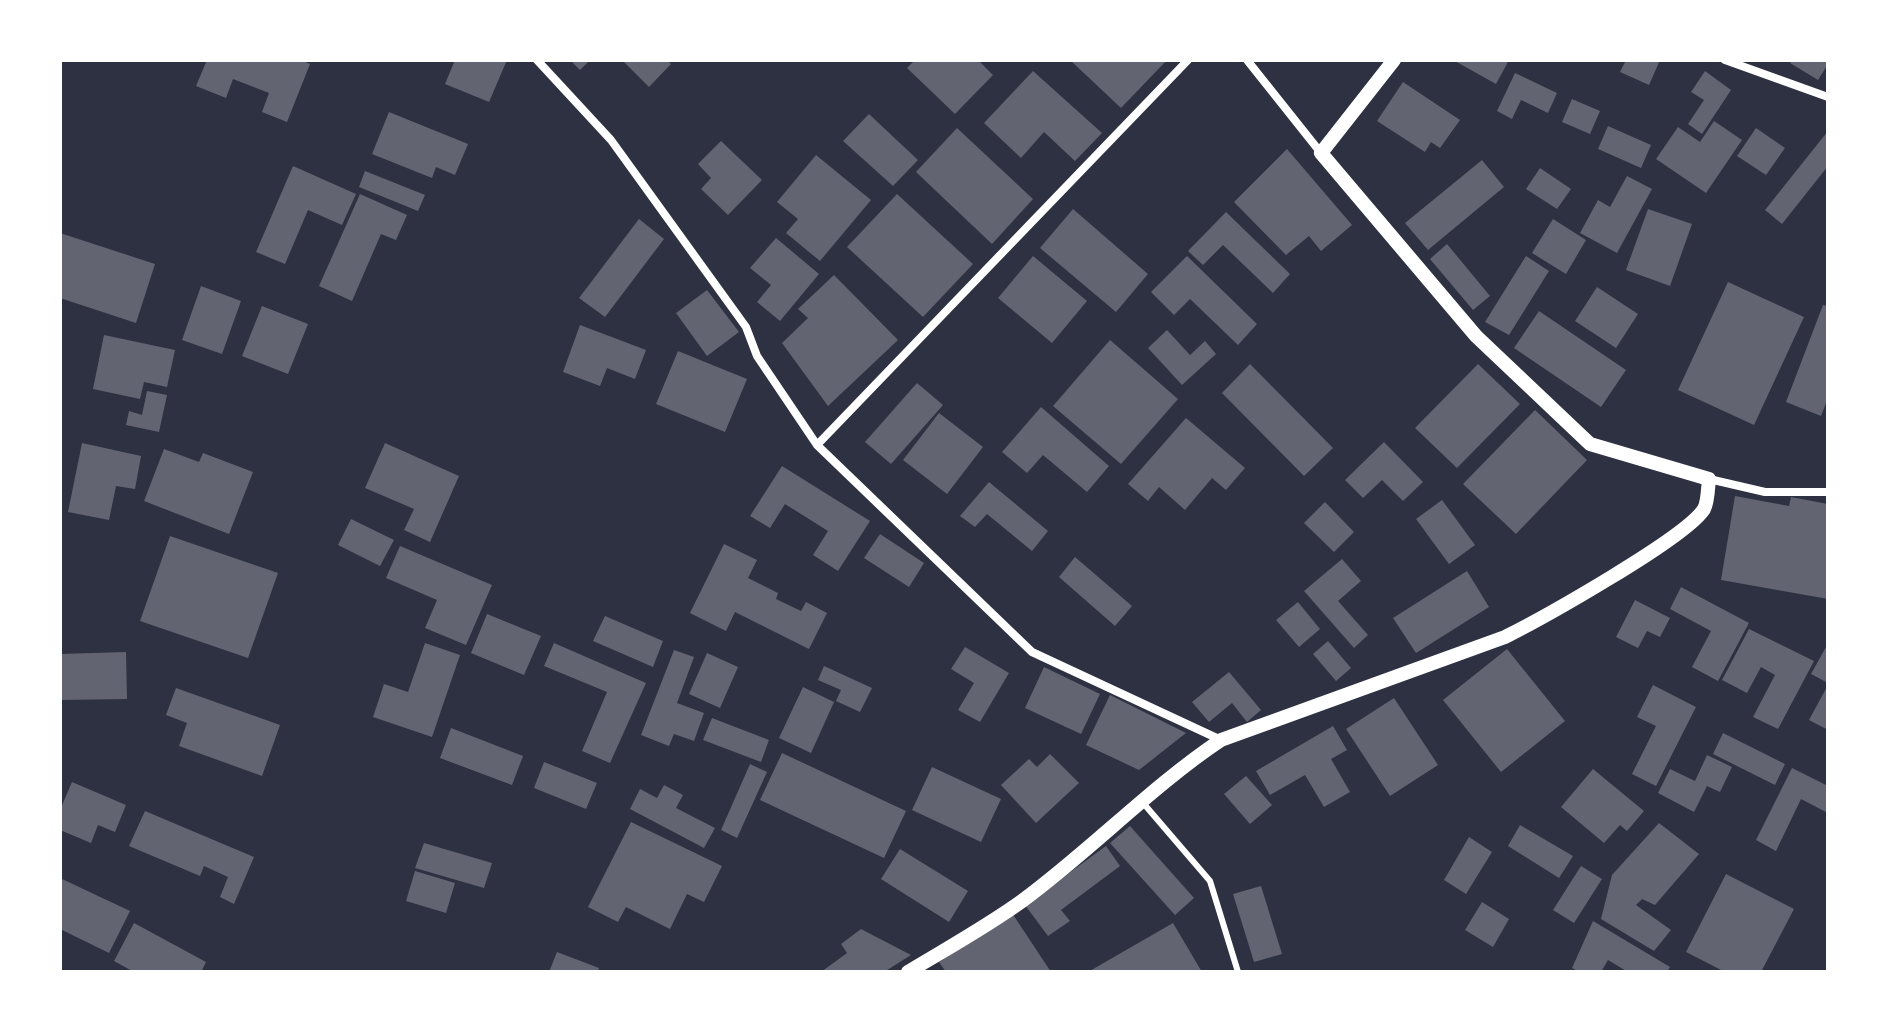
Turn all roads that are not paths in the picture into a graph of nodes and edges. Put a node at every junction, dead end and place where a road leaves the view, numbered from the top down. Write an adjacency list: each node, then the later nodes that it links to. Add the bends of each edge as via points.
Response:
1 (537, 60): 8 (street, via 611,140 746,327 757,356)
2 (1188, 60): 8 (street)
3 (1247, 60): 7 (street)
4 (1394, 60): 7 (street)
5 (1725, 60): 6 (street)
6 (1828, 97)
7 (1321, 153): 9 (street, via 1476,336 1590,444)
8 (817, 445): 11 (street, via 1032,652)
9 (1709, 479): 10 (street, via 1765,492); 11 (street, via 1704,508 1678,532 1545,617 1326,705)
10 (1828, 492)
11 (1221, 740): 12 (street, via 1188,762)
12 (1144, 804): 13 (street, via 1021,902); 14 (lane, via 1210,881)
13 (908, 972)
14 (1238, 972)

